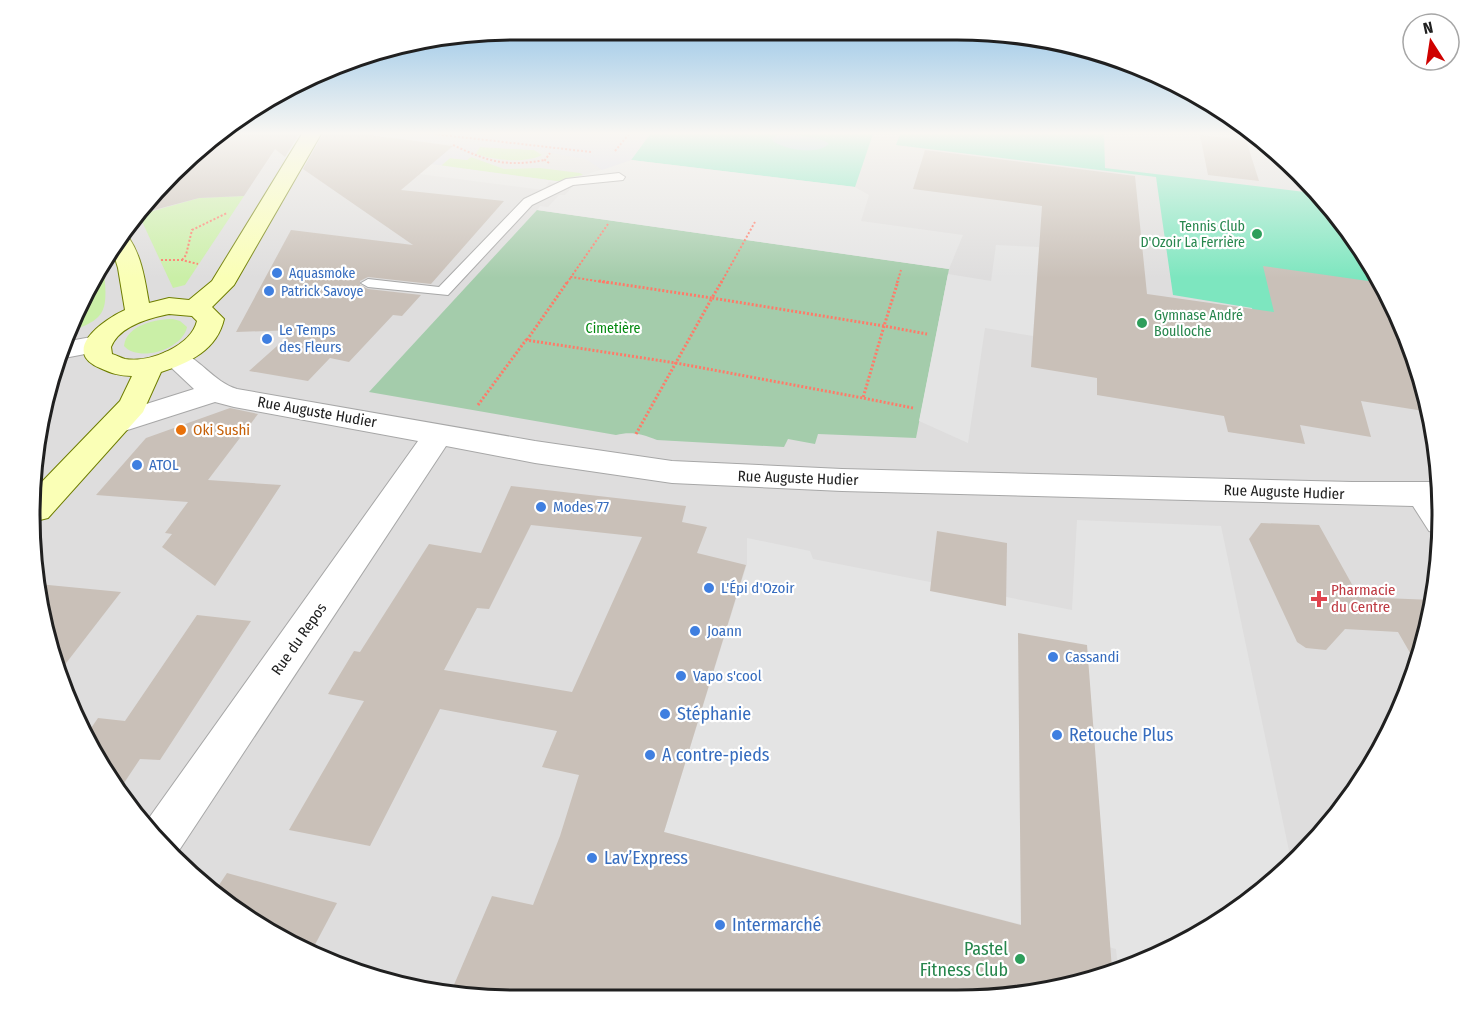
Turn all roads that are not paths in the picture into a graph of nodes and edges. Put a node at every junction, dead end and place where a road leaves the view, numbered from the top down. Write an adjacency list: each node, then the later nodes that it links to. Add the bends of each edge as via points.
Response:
1 (284, 182): 5 (street, via 222,285)
2 (570, 182): 4 (lane, via 528,202 442,292)
3 (123, 249): 6 (street)
4 (368, 283)
5 (196, 308): 6 (street, via 169,306); 9 (street, via 211,320 211,329 204,339)
6 (138, 314): 7 (street, via 112,327)
7 (98, 344): 8 (street); 10 (street, via 99,358)
8 (71, 349)
9 (162, 362): 10 (street); 11 (street, Rue Auguste Hudier); 12 (street)
10 (115, 366): 12 (street)
11 (214, 392): 12 (street); 13 (street, Rue Auguste Hudier)
12 (115, 424): 15 (street)
13 (439, 434): 14 (street, Rue Auguste Hudier, via 625,467 681,472 842,480); 16 (street, Rue du Repos)
14 (1432, 494)
15 (41, 504)
16 (164, 835)

